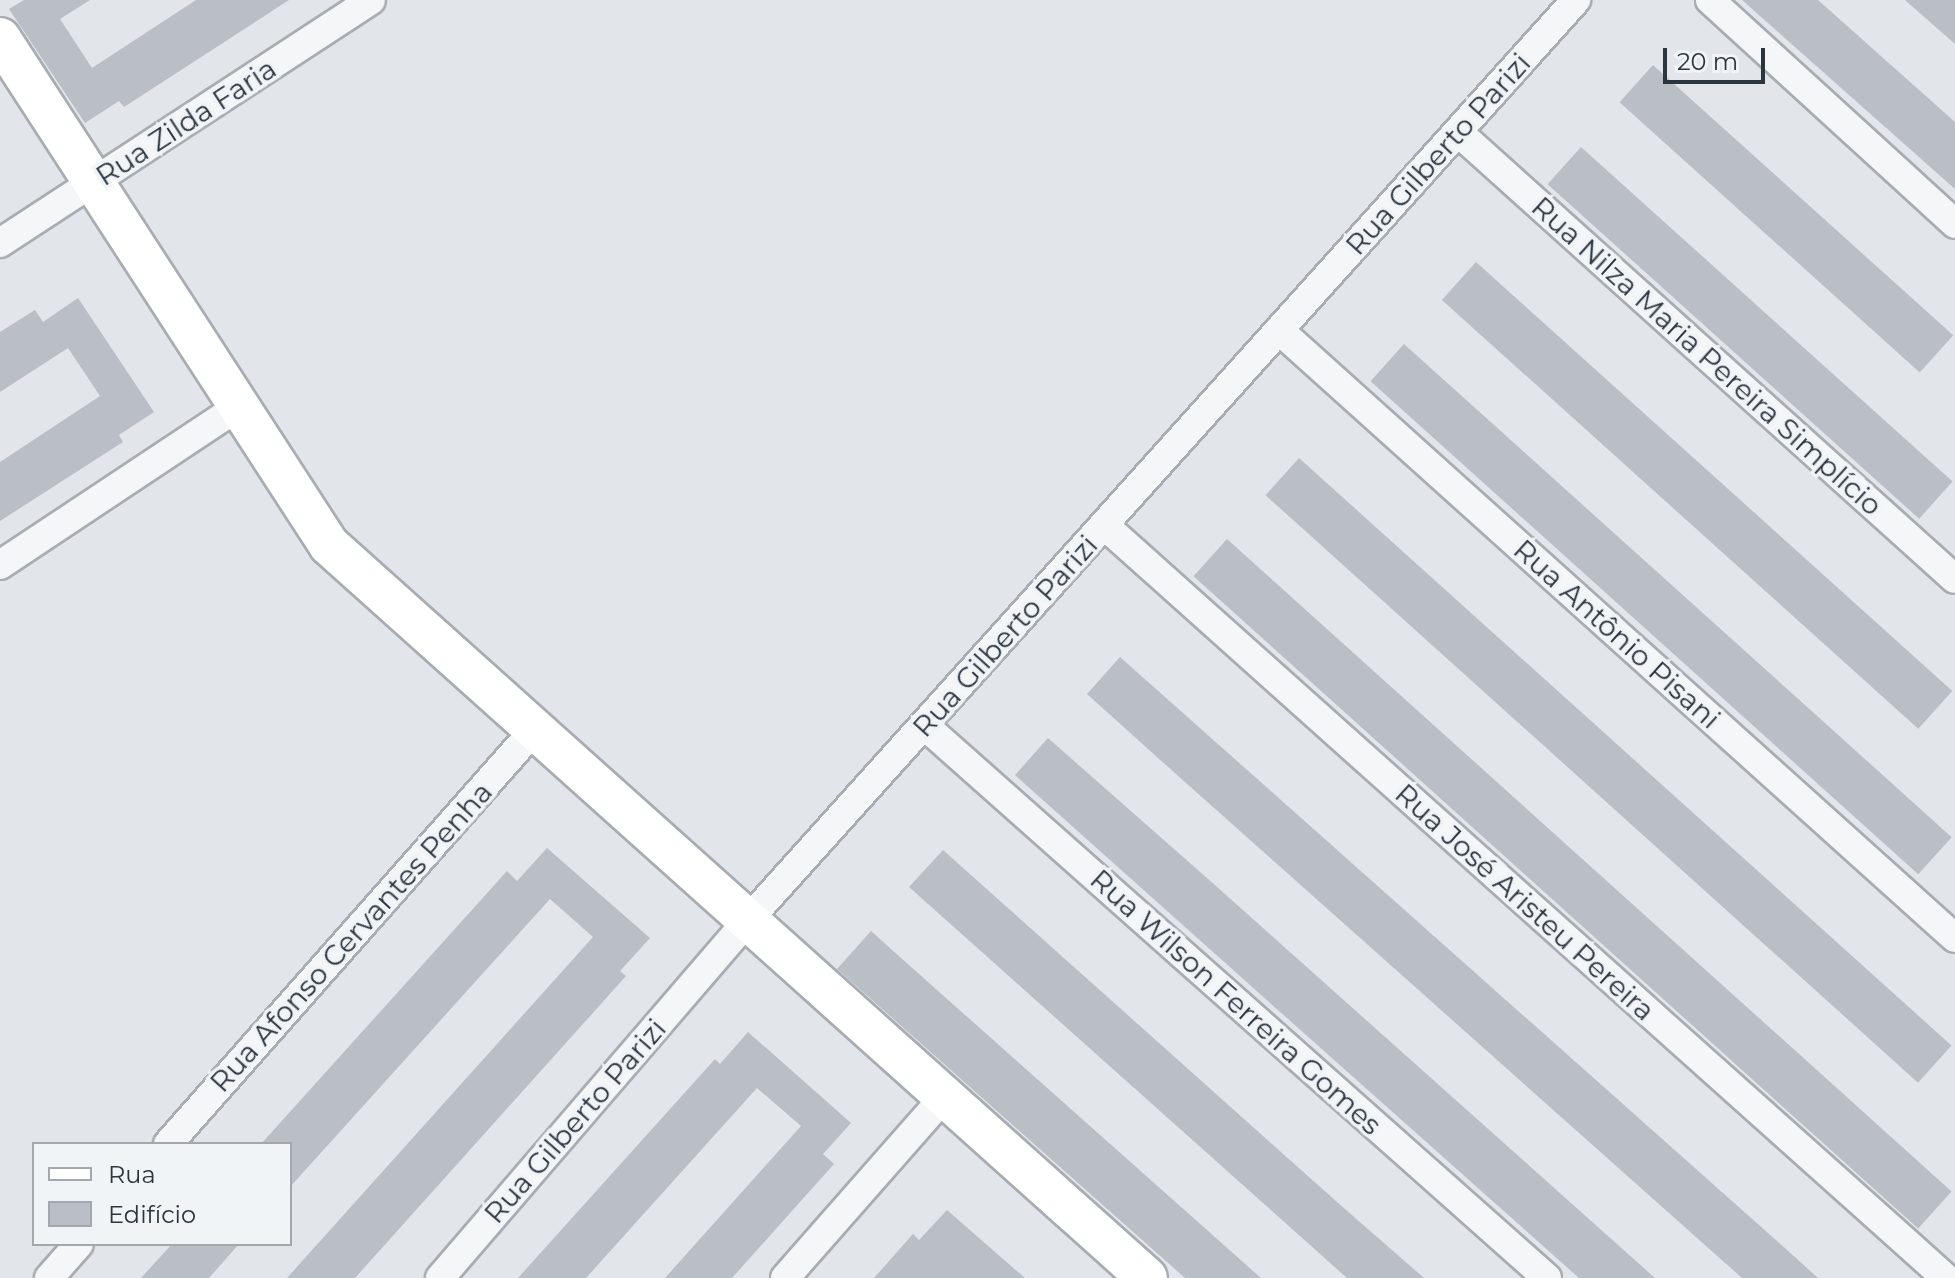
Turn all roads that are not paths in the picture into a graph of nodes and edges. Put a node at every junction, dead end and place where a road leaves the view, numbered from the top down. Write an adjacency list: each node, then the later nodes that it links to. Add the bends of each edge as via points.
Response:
1 (371, 0): 6 (street, Rua Zilda Faria)
2 (1576, 0): 5 (street, Rua Gilberto Parizi)
3 (1710, 0): 7 (street)
4 (0, 38): 6 (street)
5 (1458, 132): 9 (street, Rua Gilberto Parizi); 13 (street, Rua Nilza Maria Pereira Simplício)
6 (94, 183): 8 (street, Rua Zilda Faria); 10 (street)
7 (1955, 224)
8 (0, 243)
9 (1279, 330): 11 (street, Rua Gilberto Parizi); 17 (street, Rua Antônio Pisani)
10 (239, 406): 12 (street); 15 (street, via 329,545)
11 (1104, 525): 14 (street, Rua Gilberto Parizi); 26 (street, Rua José Aristeu Pereira)
12 (0, 565)
13 (1955, 579)
14 (924, 725): 16 (street, Rua Gilberto Parizi); 25 (street, Rua Wilson Ferreira Gomes)
15 (535, 729): 16 (street); 19 (street, Rua Afonso Cervantes Penha)
16 (748, 920): 18 (street); 22 (street, Rua Gilberto Parizi)
17 (1955, 938)
18 (945, 1096): 23 (street); 24 (street)
19 (170, 1142)
20 (77, 1246): 21 (street)
21 (49, 1278)
22 (440, 1278)
23 (785, 1278)
24 (1147, 1278)
25 (1547, 1278)
26 (1946, 1278)

